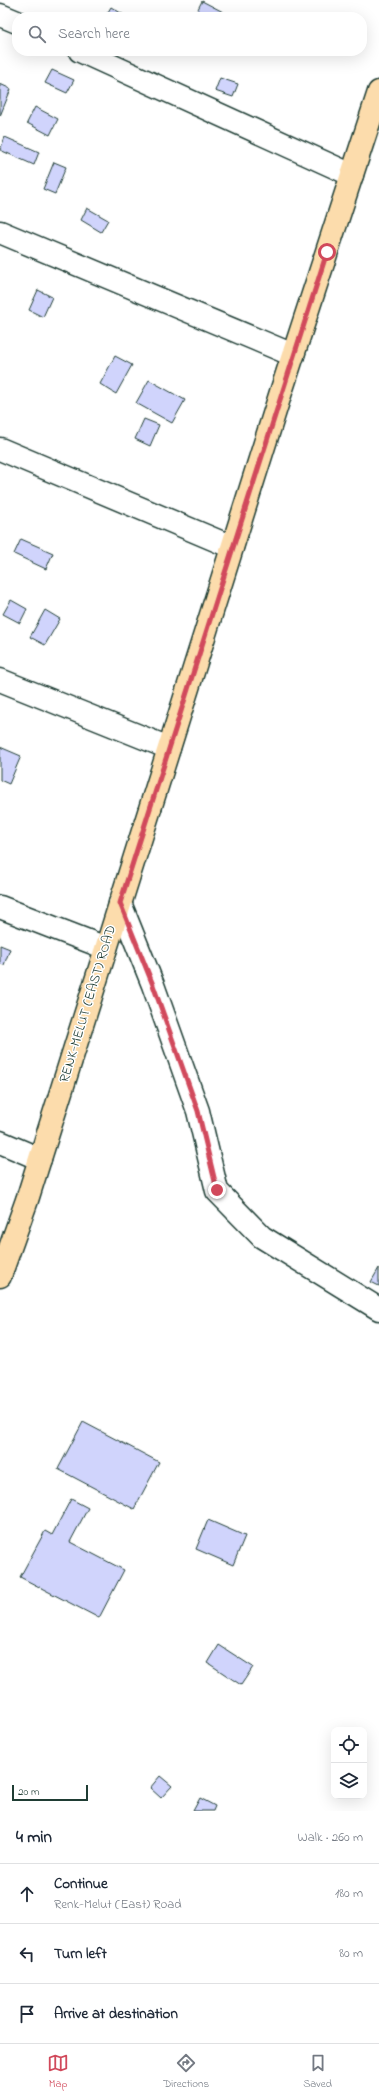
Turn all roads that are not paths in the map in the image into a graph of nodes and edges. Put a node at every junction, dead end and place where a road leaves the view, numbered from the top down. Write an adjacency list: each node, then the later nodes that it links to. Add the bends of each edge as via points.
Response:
1 (0, 15): 2 (street)
2 (12, 20)
3 (91, 56): 5 (street)
4 (379, 92): 5 (main road, RENK-MELUT (EAST) ROAD)
5 (352, 175): 7 (main road, RENK-MELUT (EAST) ROAD)
6 (0, 232): 7 (street)
7 (293, 355): 9 (main road, RENK-MELUT (EAST) ROAD)
8 (0, 450): 9 (street)
9 (232, 547): 11 (main road, RENK-MELUT (EAST) ROAD)
10 (0, 680): 11 (street)
11 (169, 748): 12 (main road, RENK-MELUT (EAST) ROAD)
12 (120, 903): 14 (main road, RENK-MELUT (EAST) ROAD); 18 (street, via 153,985 198,1111 217,1190 262,1238)
13 (0, 907): 14 (street)
14 (106, 948): 16 (main road, RENK-MELUT (EAST) ROAD)
15 (0, 1142): 16 (street)
16 (40, 1159): 17 (main road, RENK-MELUT (EAST) ROAD)
17 (0, 1276)
18 (379, 1309)

